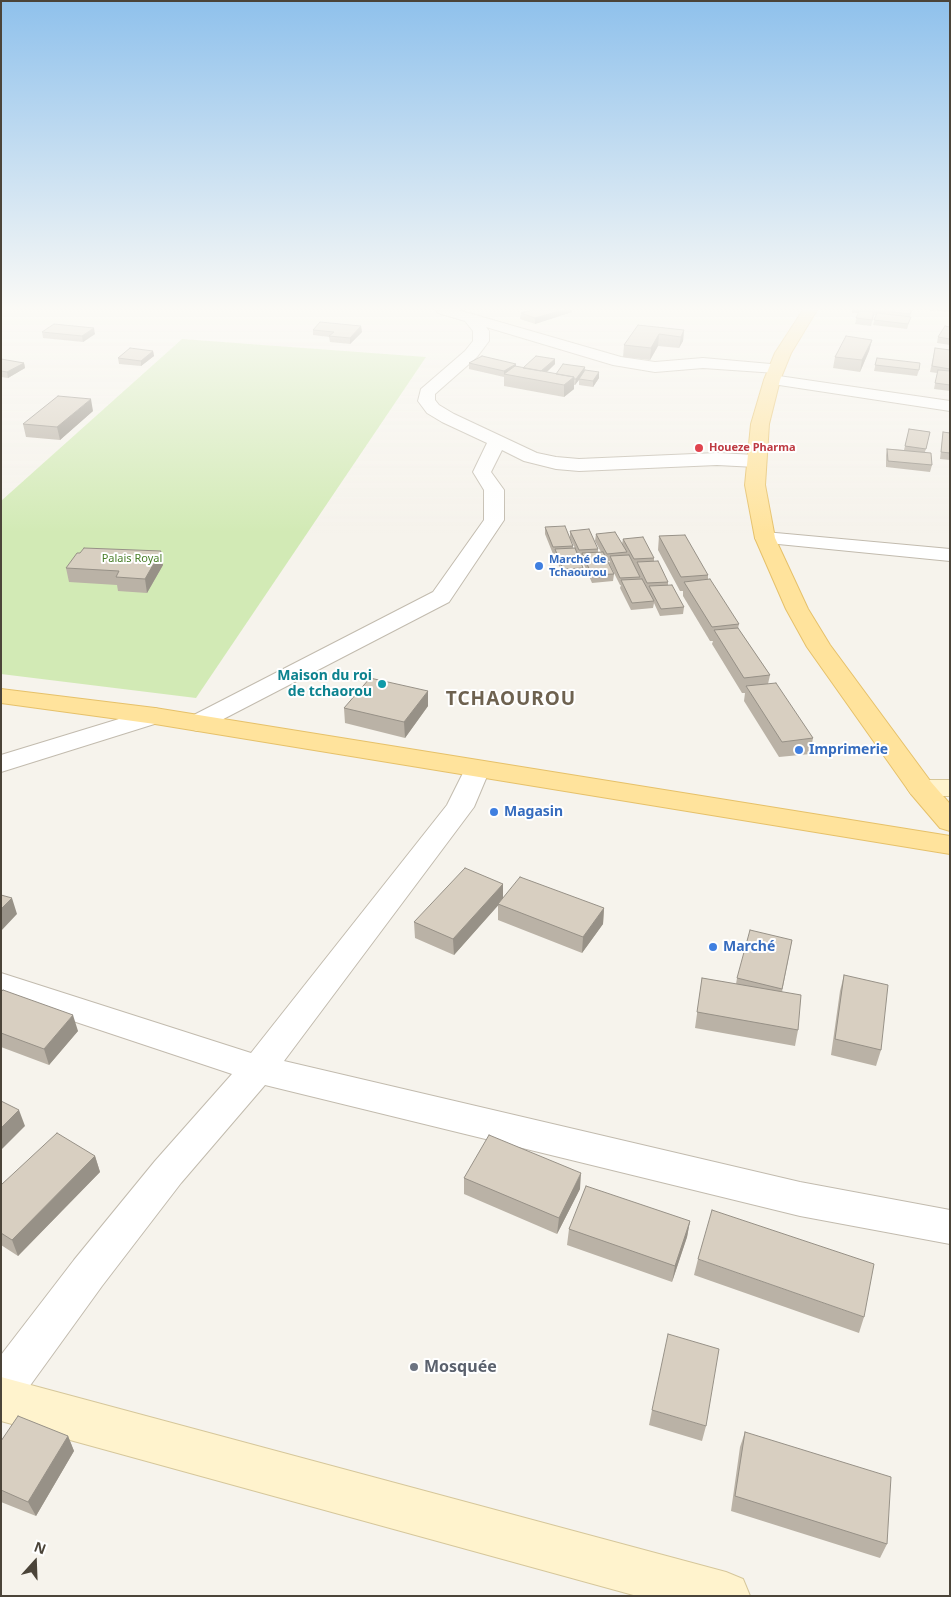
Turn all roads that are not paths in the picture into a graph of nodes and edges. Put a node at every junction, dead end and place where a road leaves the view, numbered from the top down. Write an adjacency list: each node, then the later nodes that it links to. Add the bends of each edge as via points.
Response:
1 (434, 385): 5 (street, via 426,401 433,409)
2 (771, 385): 6 (main road, via 760,424)
3 (832, 385): 4 (street)
4 (950, 406)
5 (497, 441): 6 (street, via 531,457 579,465 717,459); 11 (street, via 482,472 494,490 494,520 440,597)
6 (756, 461): 7 (main road, via 755,485)
7 (765, 538): 8 (street); 14 (main road, via 797,609 819,647)
8 (950, 555)
9 (1, 696): 10 (main road)
10 (155, 716): 11 (main road); 12 (street)
11 (197, 723): 13 (main road)
12 (1, 764)
13 (477, 769): 17 (main road); 19 (street, via 460,807)
14 (921, 788): 15 (street); 16 (main road)
15 (950, 788)
16 (950, 822)
17 (950, 845)
18 (1, 985): 19 (street)
19 (258, 1069): 20 (street, via 800,1198); 21 (street, via 168,1172)
20 (950, 1227)
21 (1, 1390)
22 (1, 1399): 23 (street)
23 (726, 1596)

